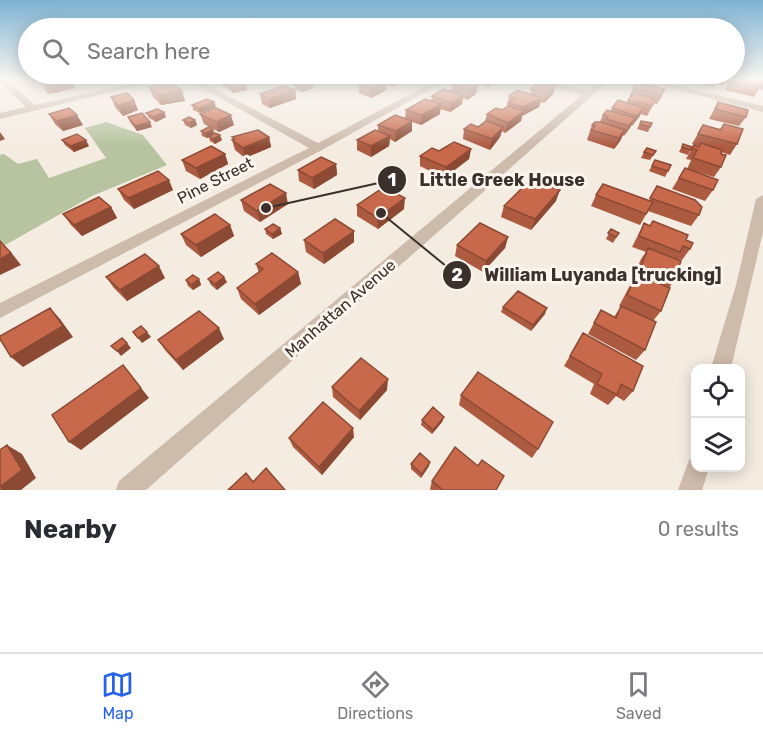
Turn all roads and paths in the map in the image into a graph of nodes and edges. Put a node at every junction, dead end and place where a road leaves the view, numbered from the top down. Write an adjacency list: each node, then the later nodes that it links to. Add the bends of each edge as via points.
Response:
1 (26, 102): 7 (street)
2 (60, 102): 7 (street)
3 (232, 102): 10 (street)
4 (403, 102): 10 (street, Pine Street)
5 (581, 102): 15 (street, Manhattan Avenue)
6 (734, 102): 8 (street)
7 (33, 108): 9 (street)
8 (763, 109)
9 (0, 116)
10 (318, 148): 12 (street, Pine Street)
11 (763, 199): 13 (street)
12 (0, 311)
13 (722, 364)
14 (696, 472): 16 (street)
15 (128, 490)
16 (690, 490)

